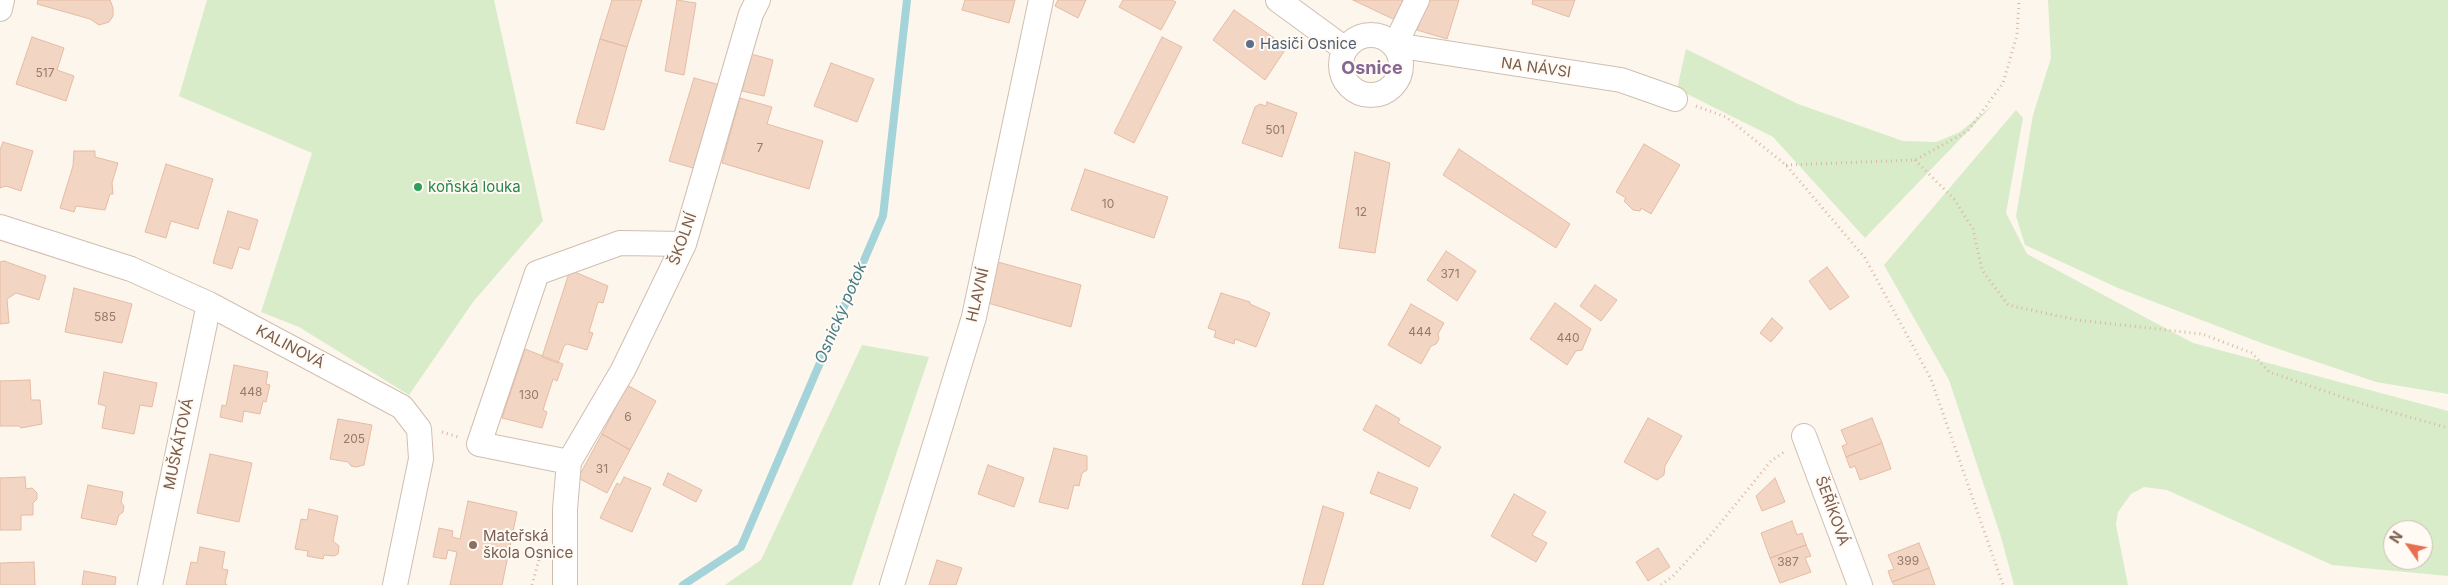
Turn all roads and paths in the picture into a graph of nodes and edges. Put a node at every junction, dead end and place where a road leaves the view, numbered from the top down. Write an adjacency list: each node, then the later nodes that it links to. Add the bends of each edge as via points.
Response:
1 (2, 0): 7 (street)
2 (758, 0): 14 (street, ŠKOLNÍ, via 751,14)
3 (1041, 0): 24 (street, HLAVNÍ, via 974,317)
4 (1278, 0): 9 (street)
5 (1416, 0): 8 (street)
6 (2019, 0): 11 (path, via 2017,34 2003,83 1968,132)
7 (0, 9)
8 (1394, 45): 9 (street, NA NÁVSI, via 1378,35 1369,34); 9 (street, via 1402,65 1399,76 1386,92 1376,95 1356,92 1348,85 1340,68); 10 (street, NA NÁVSI, via 1621,80)
9 (1344, 49)
10 (1675, 99): 12 (path, via 1726,117)
11 (1915, 160): 12 (path); 16 (path, via 1954,199 1974,229 1982,270 2008,304 2076,320 2202,334 2252,353 2269,372 2360,404)
12 (1786, 165): 27 (path, via 1864,258 1932,379)
13 (0, 227): 15 (street, KALINOVÁ, via 132,269)
14 (684, 244): 19 (street, via 620,243 537,272); 20 (street, ŠKOLNÍ, via 623,370)
15 (209, 304): 17 (street, KALINOVÁ, via 402,407); 21 (street, MUŠKÁTOVÁ)
16 (2448, 428)
17 (419, 429): 19 (path, via 438,430); 22 (street, via 421,459)
18 (1804, 436): 25 (path, via 1771,461 1709,537); 26 (street, ŠEŘÍKOVÁ)
19 (479, 444): 20 (street)
20 (569, 462): 23 (street, ŠKOLNÍ)
21 (150, 585)
22 (395, 585)
23 (565, 585)
24 (892, 585)
25 (1661, 585)
26 (1860, 585)
27 (2003, 585)

